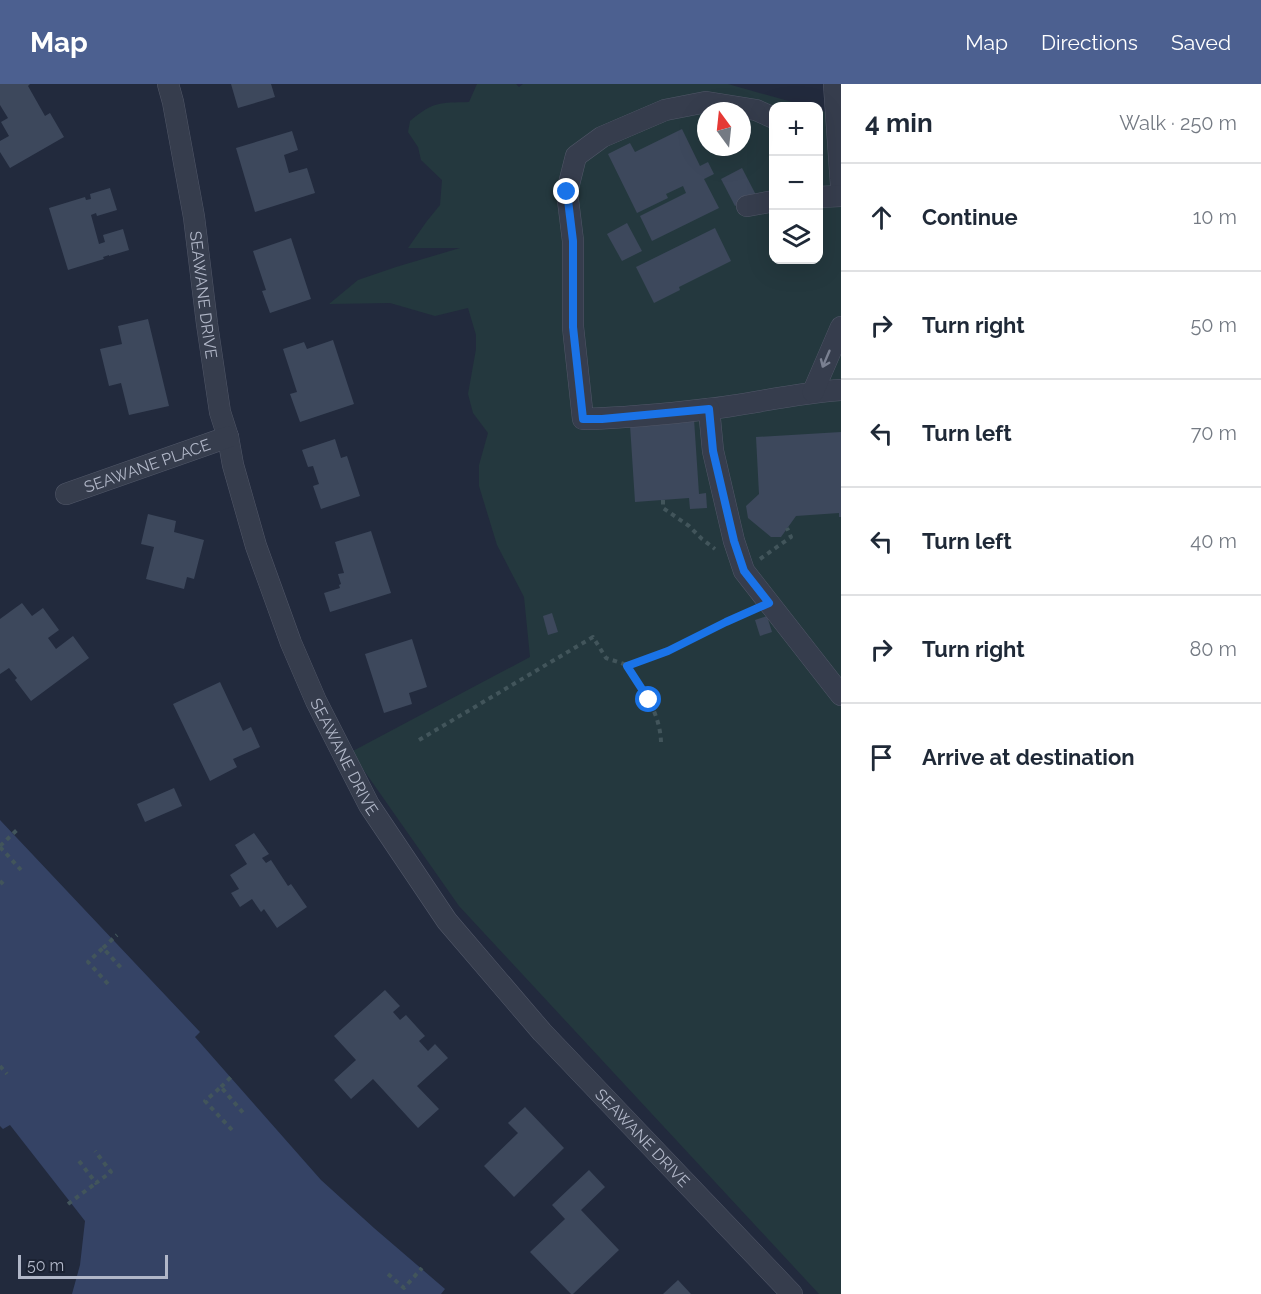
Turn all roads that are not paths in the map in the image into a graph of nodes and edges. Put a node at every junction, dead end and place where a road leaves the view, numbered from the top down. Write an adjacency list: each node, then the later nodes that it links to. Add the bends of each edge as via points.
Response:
1 (168, 84): 14 (street, SEAWANE DRIVE, via 195,217 220,412)
2 (834, 84): 4 (street)
3 (769, 116): 13 (street, via 705,102 665,110 602,137 576,156 567,192 573,241 573,327 583,419)
4 (828, 138): 5 (street)
5 (841, 185)
6 (841, 196): 7 (street)
7 (823, 197)
8 (769, 202): 9 (street)
9 (747, 206)
10 (841, 327): 12 (street, one-way to 12)
11 (841, 390): 12 (street)
12 (813, 392): 13 (street)
13 (709, 409): 16 (street, via 713,451 744,571)
14 (228, 437): 15 (street, SEAWANE PLACE); 17 (street, SEAWANE DRIVE, via 232,465 256,546 291,643 369,805 447,921 542,1032)
15 (66, 494)
16 (841, 695)
17 (792, 1294)

